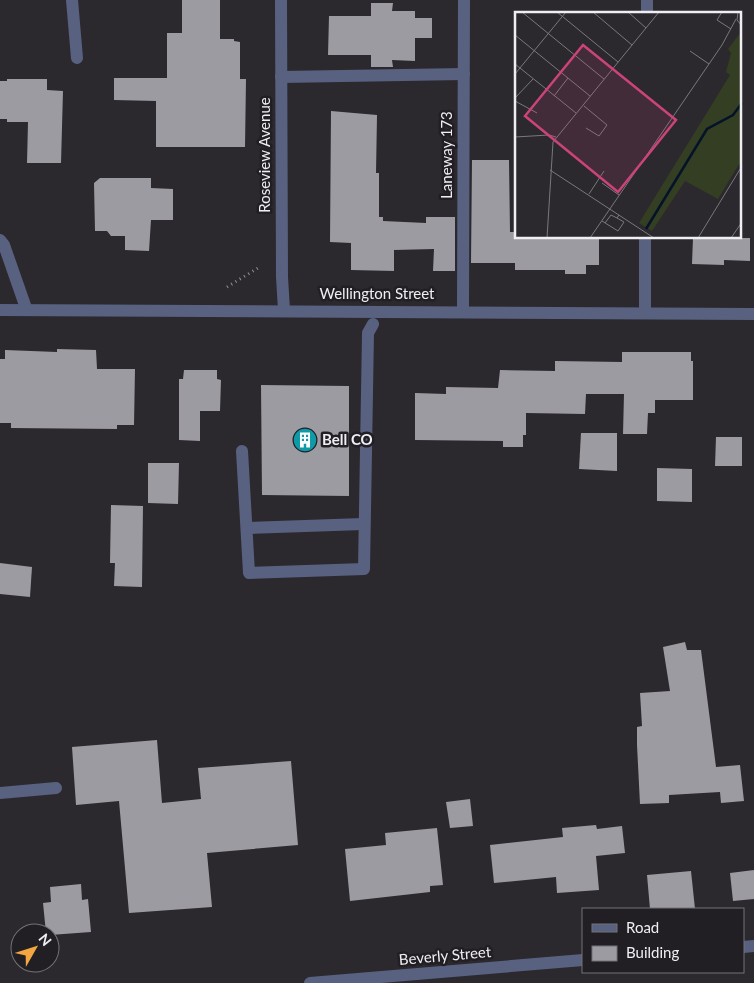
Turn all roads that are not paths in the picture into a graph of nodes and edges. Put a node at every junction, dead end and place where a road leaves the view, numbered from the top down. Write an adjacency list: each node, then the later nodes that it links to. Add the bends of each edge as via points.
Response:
1 (72, 0): 4 (street)
2 (281, 0): 6 (street, Roseview Avenue)
3 (464, 0): 5 (street, Laneway 173)
4 (77, 58)
5 (464, 74): 6 (street); 12 (street, Laneway 173)
6 (281, 77): 11 (street, Roseview Avenue)
7 (645, 239): 13 (street)
8 (0, 240): 9 (street)
9 (26, 308): 10 (street, Wellington Street); 11 (street, Wellington Street)
10 (0, 310)
11 (284, 310): 12 (street, Wellington Street)
12 (463, 310): 13 (street, Wellington Street)
13 (645, 312): 14 (street, Wellington Street)
14 (754, 314)
15 (373, 324): 17 (street, via 368,334)
16 (242, 451): 18 (street)
17 (363, 524): 18 (street); 18 (street, via 364,569 249,573)
18 (247, 528)
19 (56, 788): 20 (street)
20 (0, 793)
21 (582, 960): 22 (street, Beverly Street)
22 (310, 983)

